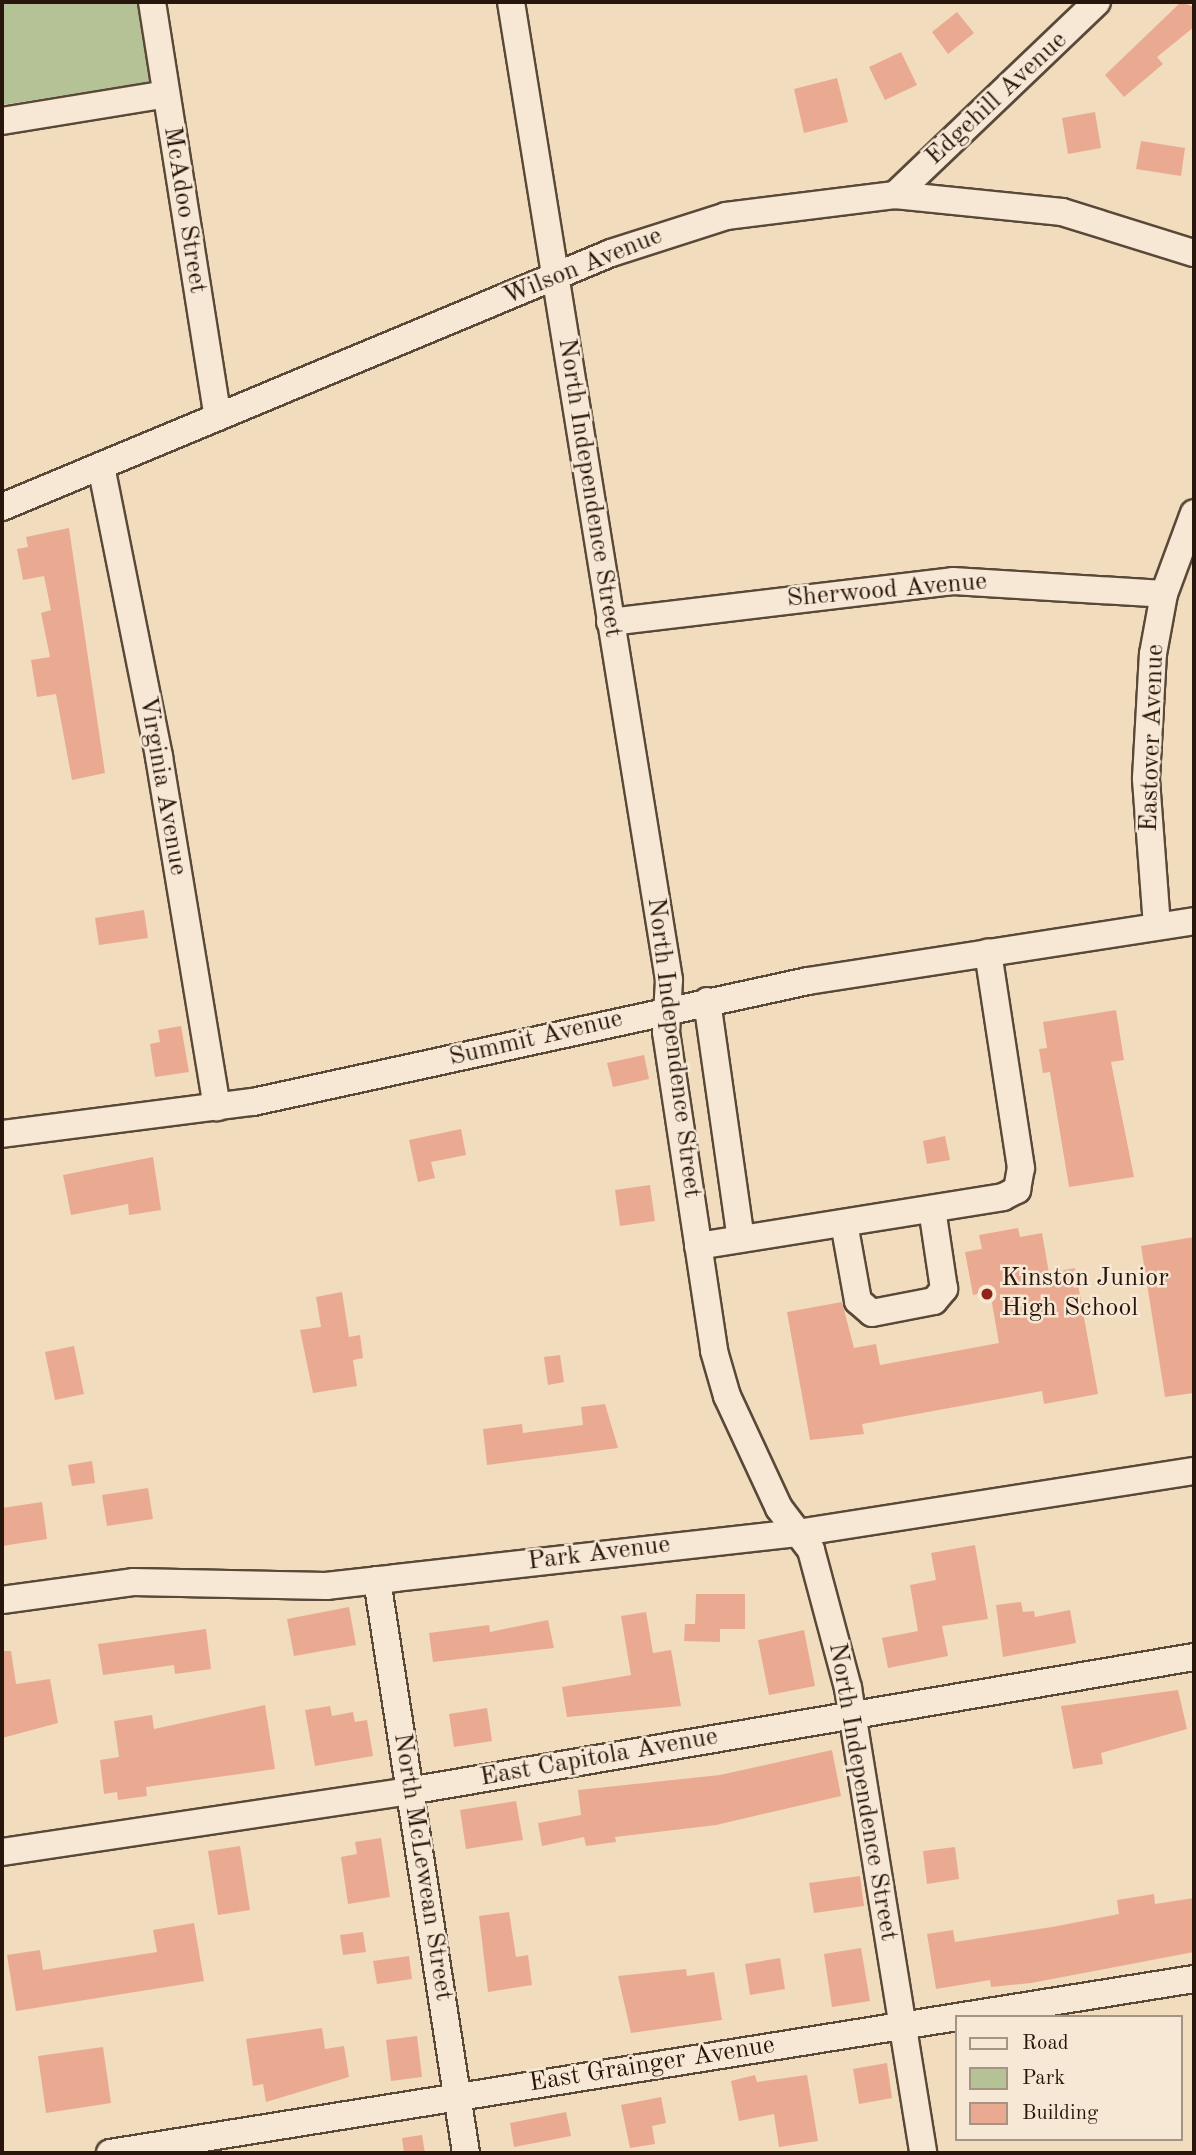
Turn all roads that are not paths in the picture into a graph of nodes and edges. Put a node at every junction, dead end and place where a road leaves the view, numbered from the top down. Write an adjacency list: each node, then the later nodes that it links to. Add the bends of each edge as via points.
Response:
1 (152, 2): 4 (street, McAdoo Street)
2 (512, 2): 8 (street, North Independence Street)
3 (1097, 2): 6 (street, Edgehill Avenue)
4 (166, 94): 5 (street); 9 (street, McAdoo Street)
5 (2, 121)
6 (895, 195): 7 (street, Wilson Avenue, via 1051,210); 8 (street, Wilson Avenue, via 726,216)
7 (1194, 253)
8 (556, 276): 9 (street, Wilson Avenue); 14 (street, North Independence Street)
9 (218, 418): 10 (street, Wilson Avenue)
10 (102, 466): 11 (street, Wilson Avenue); 20 (street, Virginia Avenue, via 159,757)
11 (2, 507)
12 (1194, 513): 13 (street, Eastover Avenue)
13 (1164, 594): 14 (street, Sherwood Avenue, via 953,581); 16 (street, Eastover Avenue, via 1153,654 1146,778)
14 (610, 622): 19 (street, North Independence Street, via 668,980)
15 (1194, 921): 16 (street, Summit Avenue)
16 (1157, 926): 17 (street, Summit Avenue)
17 (988, 953): 18 (street, Summit Avenue); 22 (street, via 1022,1180 1003,1198)
18 (707, 1001): 19 (street, Summit Avenue); 24 (street)
19 (667, 1009): 20 (street, Summit Avenue); 25 (street, North Independence Street)
20 (217, 1107): 21 (street, Summit Avenue)
21 (2, 1134)
22 (932, 1209): 23 (street); 23 (street, via 944,1289 934,1301 872,1312 858,1301)
23 (844, 1223): 24 (street)
24 (741, 1239): 25 (street)
25 (698, 1246): 27 (street, North Independence Street, via 727,1396)
26 (1194, 1471): 27 (street, Park Avenue)
27 (797, 1533): 28 (street, Park Avenue); 31 (street, North Independence Street, via 811,1550)
28 (377, 1580): 29 (street, Park Avenue, via 312,1586 133,1582); 32 (street, North McLewean Street)
29 (2, 1600)
30 (1194, 1657): 31 (street, East Capitola Avenue)
31 (853, 1715): 32 (street, East Capitola Avenue); 37 (street, North Independence Street)
32 (409, 1791): 33 (street, East Capitola Avenue); 38 (street, North McLewean Street)
33 (2, 1852)
34 (1194, 1979): 35 (street, East Grainger Avenue)
35 (961, 2015)
36 (954, 2016): 37 (street, East Grainger Avenue)
37 (903, 2024): 38 (street, East Grainger Avenue); 41 (street, North Independence Street)
38 (457, 2096): 39 (street, East Grainger Avenue); 40 (street, North McLewean Street)
39 (110, 2153)
40 (466, 2153)
41 (923, 2153)

